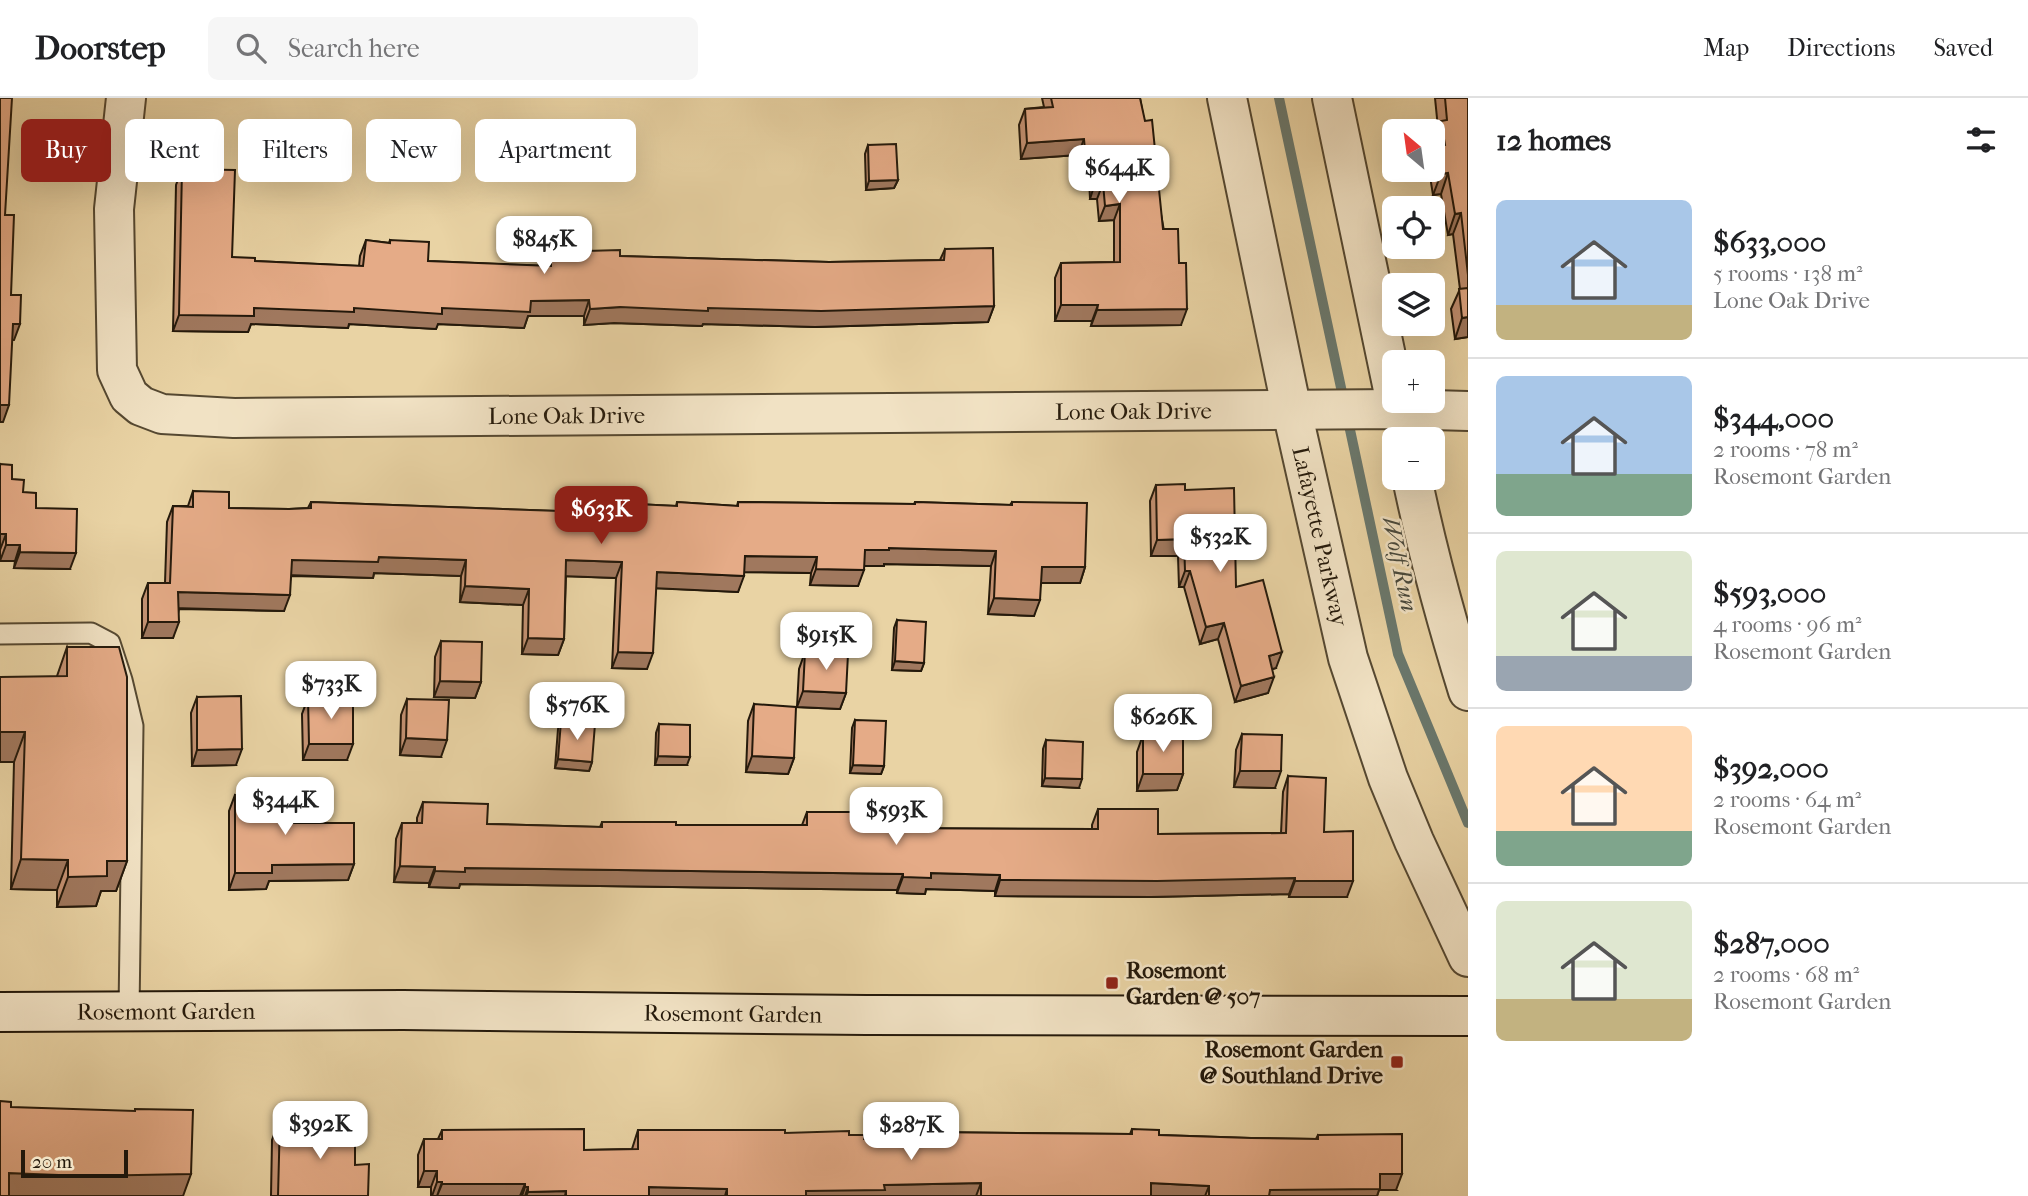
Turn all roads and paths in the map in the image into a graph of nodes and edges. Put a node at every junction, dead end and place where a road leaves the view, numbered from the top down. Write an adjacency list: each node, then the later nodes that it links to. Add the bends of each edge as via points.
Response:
1 (126, 98): 5 (street, Lone Oak Drive, via 114,209 117,370 128,396 162,414 248,418)
2 (1227, 98): 5 (street, Lafayette Parkway)
3 (1332, 98): 4 (street)
4 (1382, 351)
5 (1301, 411): 8 (street, Lone Oak Drive); 12 (street, Lafayette Parkway, via 1348,658 1388,778)
6 (1445, 411): 7 (street, Lone Oak Drive)
7 (1468, 411)
8 (1382, 412)
9 (1415, 490): 11 (street, via 1447,626)
10 (0, 634): 13 (lane, via 91,633 110,643 133,726)
11 (1468, 691)
12 (1468, 957)
13 (129, 1011): 14 (street, Rosemont Garden); 15 (street, Rosemont Garden)
14 (0, 1012)
15 (1468, 1016)

